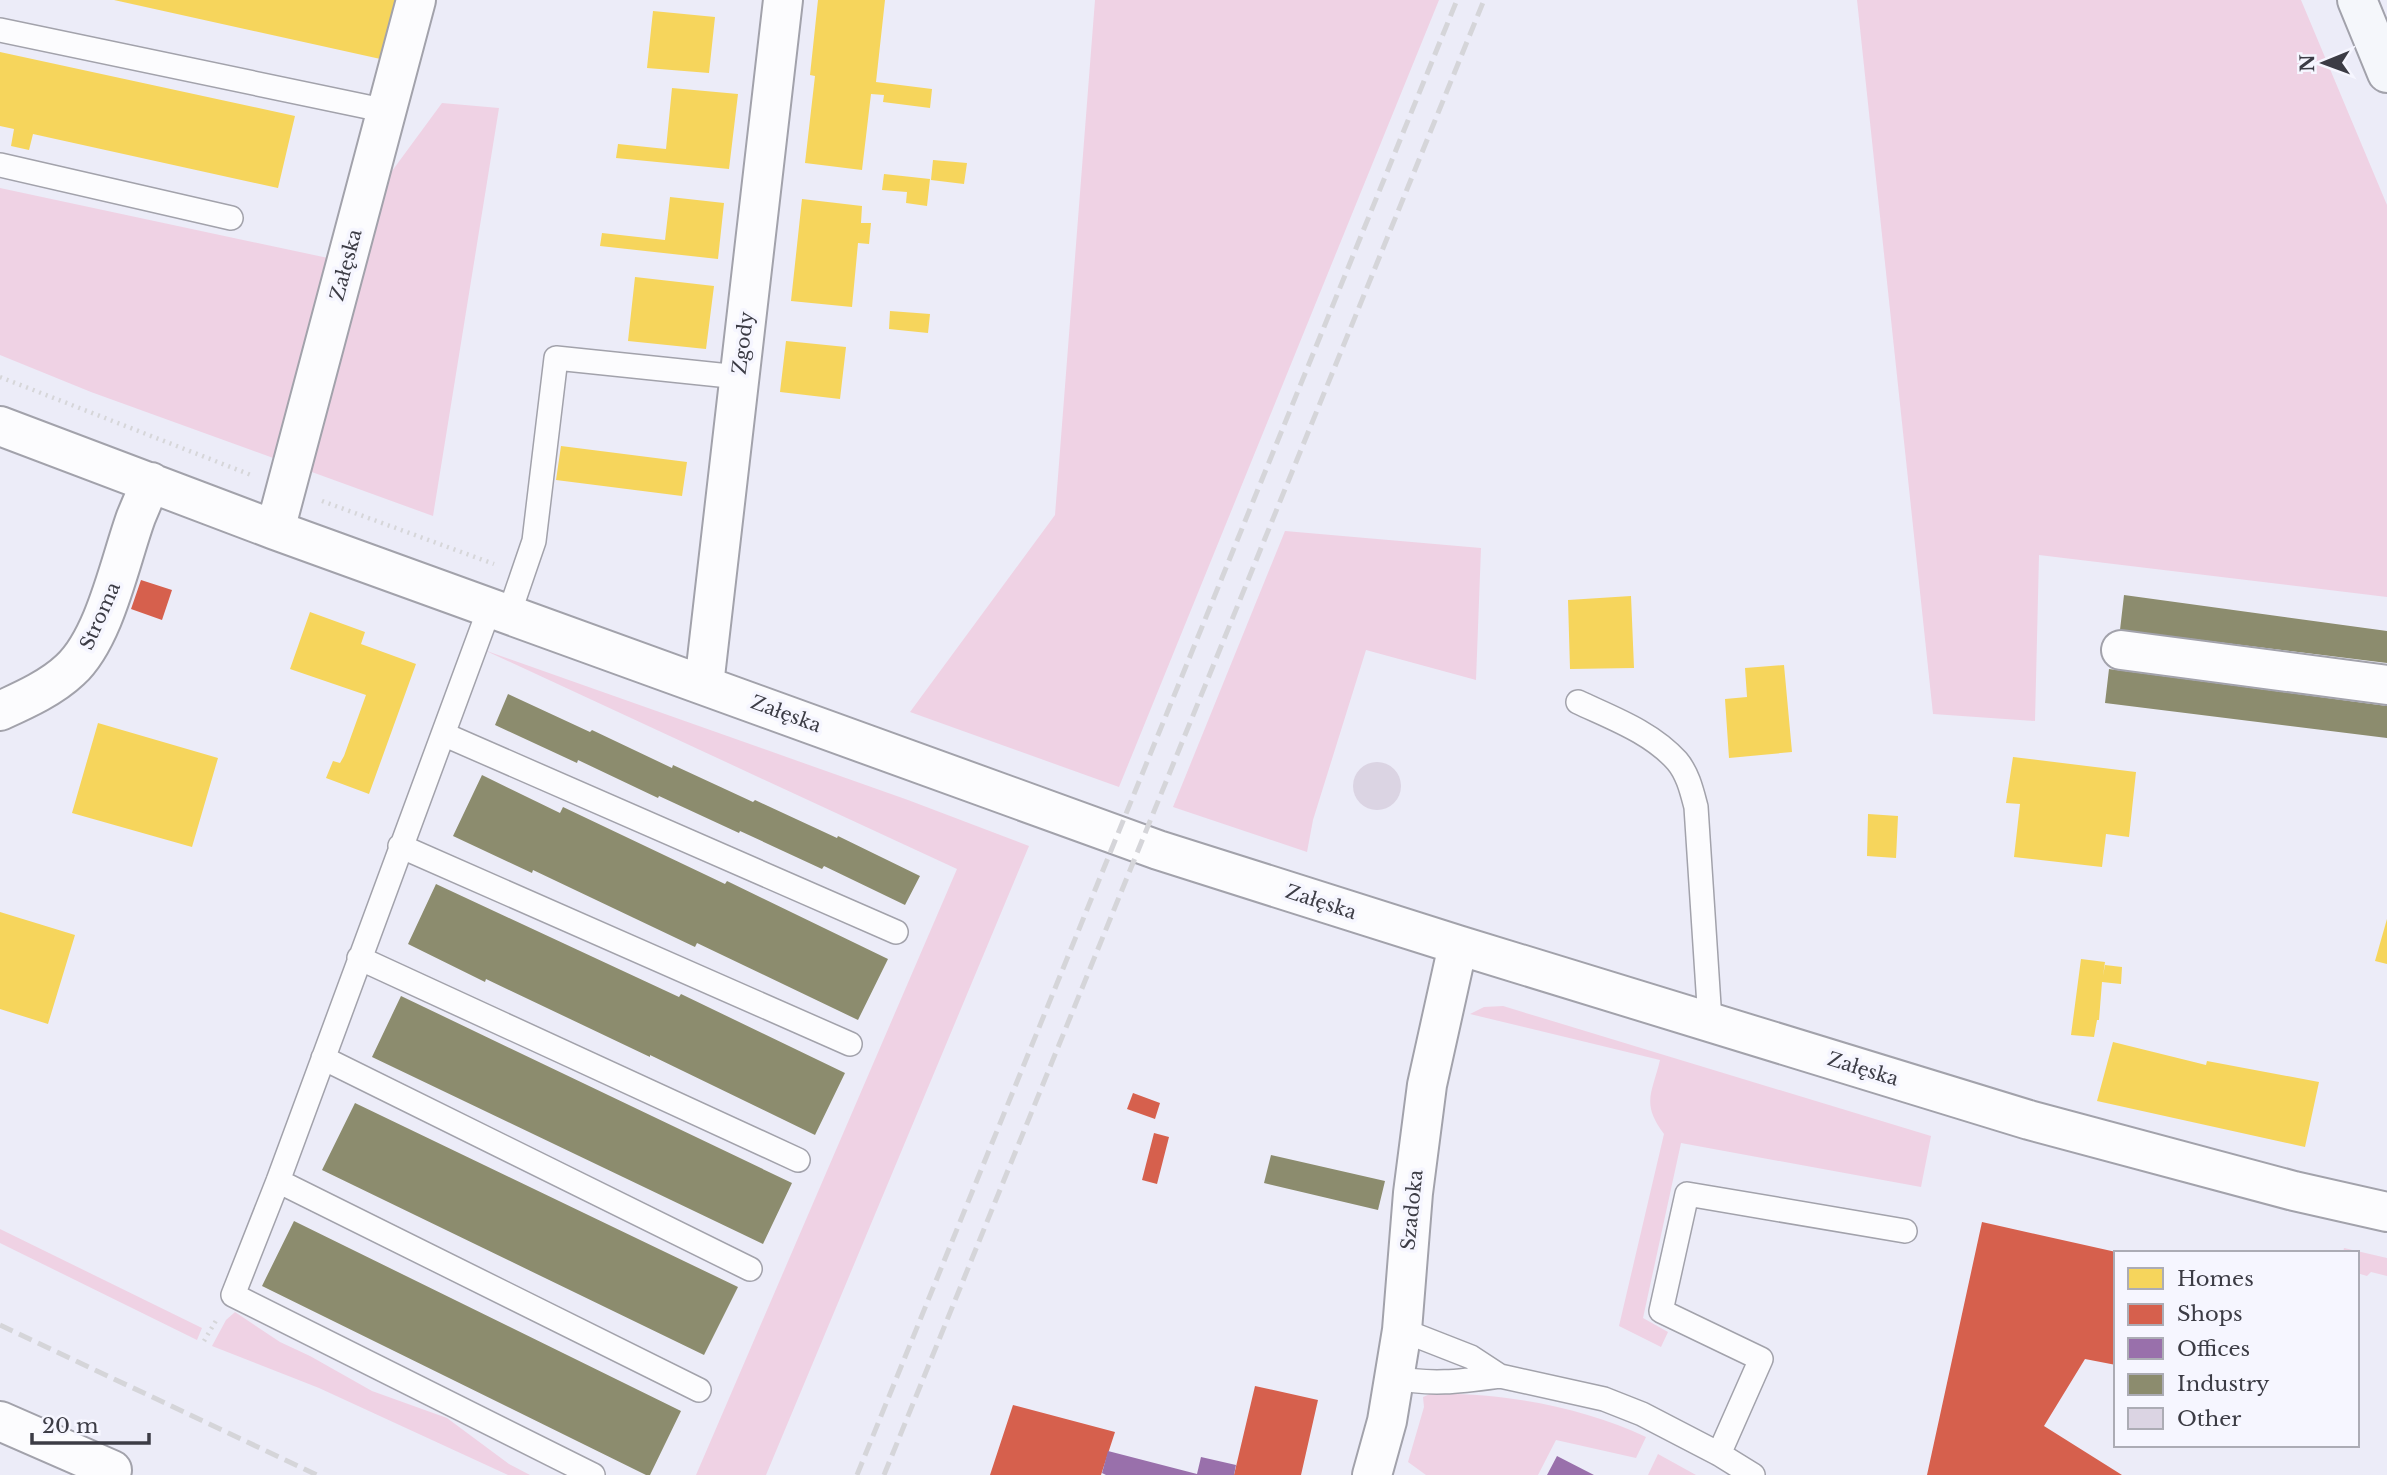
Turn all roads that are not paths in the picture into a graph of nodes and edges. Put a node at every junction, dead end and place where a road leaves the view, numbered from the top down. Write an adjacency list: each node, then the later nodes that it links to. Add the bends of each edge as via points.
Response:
1 (416, 0): 6 (street, Załęska)
2 (783, 0): 9 (street, Zgody)
3 (2357, 0): 5 (street)
4 (0, 30): 6 (lane)
5 (2387, 73)
6 (387, 111): 12 (street, Załęska)
7 (0, 165): 8 (lane)
8 (231, 218)
9 (739, 377): 13 (lane, via 556,358 534,541); 15 (street, Zgody)
10 (0, 426): 11 (street, Załęska)
11 (151, 482): 12 (street, Załęska); 18 (street, Stroma, via 100,623 80,660 36,694)
12 (275, 530): 13 (street, Załęska)
13 (500, 610): 15 (street, Załęska); 19 (lane)
14 (2122, 650): 16 (street)
15 (704, 685): 22 (street, Załęska, via 1158,850)
16 (2387, 685)
17 (1578, 702): 24 (lane, via 1647,736 1679,762 1690,784 1696,807)
18 (0, 711)
19 (443, 734): 20 (lane); 21 (lane)
20 (400, 846): 23 (lane); 25 (lane)
21 (896, 932)
22 (1458, 945): 24 (street, Załęska); 32 (street, Szadoka, via 1427,1085)
23 (359, 958): 26 (lane); 27 (lane)
24 (1710, 1021): 29 (street, Załęska, via 2029,1120)
25 (849, 1044)
26 (323, 1058): 28 (lane); 31 (lane)
27 (798, 1160)
28 (278, 1181): 35 (lane); 39 (lane, via 233,1295)
29 (2387, 1212)
30 (1905, 1231): 37 (lane, via 1687,1194 1661,1311 1761,1359)
31 (750, 1269)
32 (1402, 1330): 33 (street, Szadoka); 34 (lane, via 1471,1357)
33 (1394, 1377): 34 (lane, via 1447,1382); 40 (street, Szadoka)
34 (1500, 1377): 37 (lane, via 1604,1399)
35 (699, 1390)
36 (0, 1421): 38 (street)
37 (1719, 1454): 41 (lane)
38 (114, 1473)
39 (593, 1475)
40 (1372, 1475)
41 (1753, 1475)

